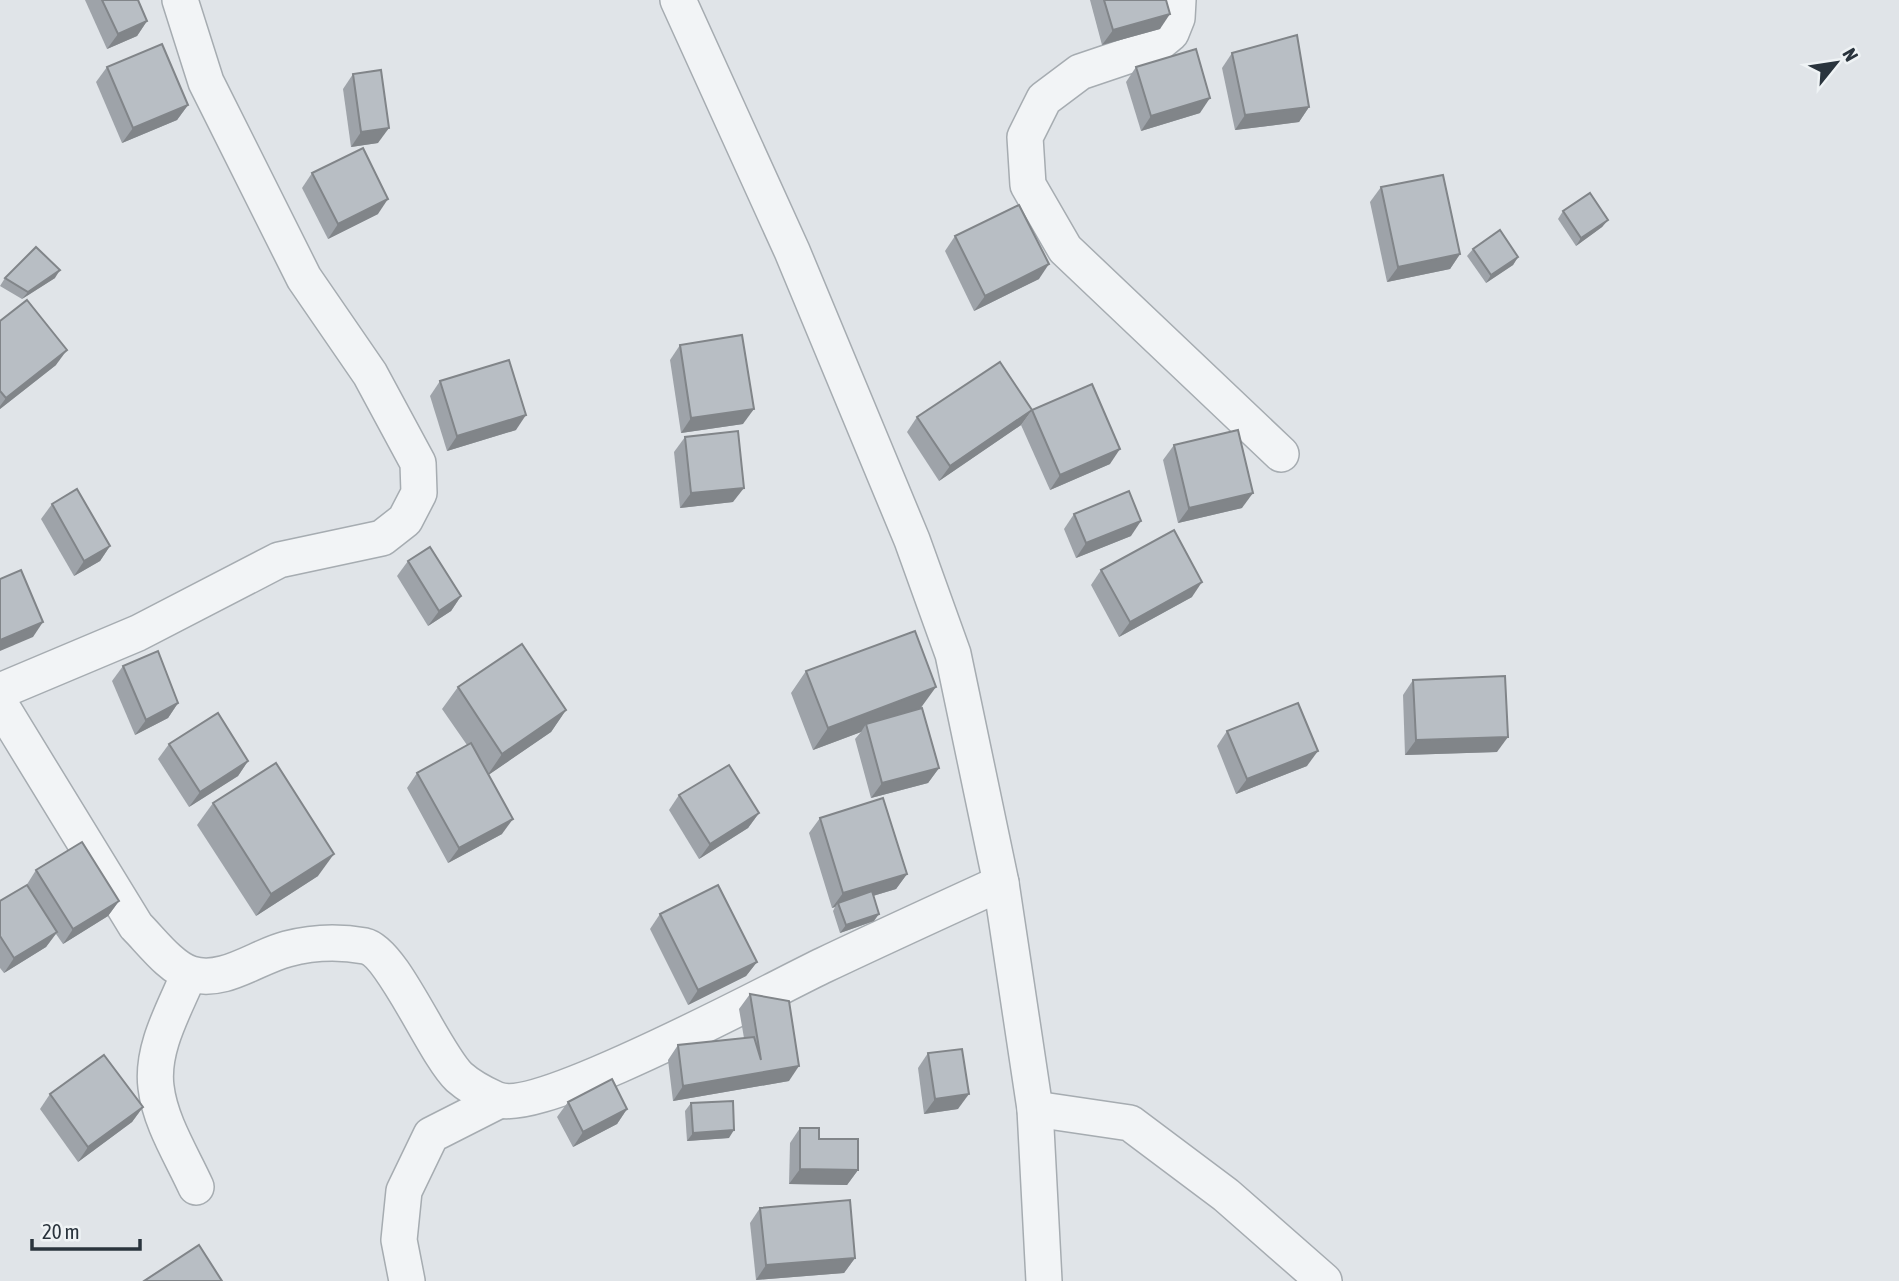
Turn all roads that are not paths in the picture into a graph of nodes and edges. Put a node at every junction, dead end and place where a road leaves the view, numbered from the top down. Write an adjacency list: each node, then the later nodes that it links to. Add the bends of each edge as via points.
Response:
1 (180, 0): 5 (street, via 206,82 304,278 370,374 418,463 419,493 405,520 382,538 279,560 138,633)
2 (678, 0): 7 (street, via 792,251 935,603 953,654)
3 (1178, 0): 4 (street, via 1171,33 1154,47 1080,72 1044,99 1025,137 1028,185 1065,249)
4 (1282, 454)
5 (0, 691)
6 (0, 704): 8 (street, via 136,926)
7 (1001, 883): 9 (street, via 823,965 690,1034 530,1100); 10 (street)
8 (189, 974): 9 (street, via 210,977 286,949 333,941 369,947 398,980 433,1042 460,1078); 11 (street, via 161,1040 155,1086 164,1118)
9 (498, 1101): 12 (street, via 431,1135 404,1191 399,1240)
10 (1035, 1109): 13 (street); 14 (street, via 1130,1123 1226,1195)
11 (196, 1187)
12 (407, 1281)
13 (1044, 1281)
14 (1324, 1281)

